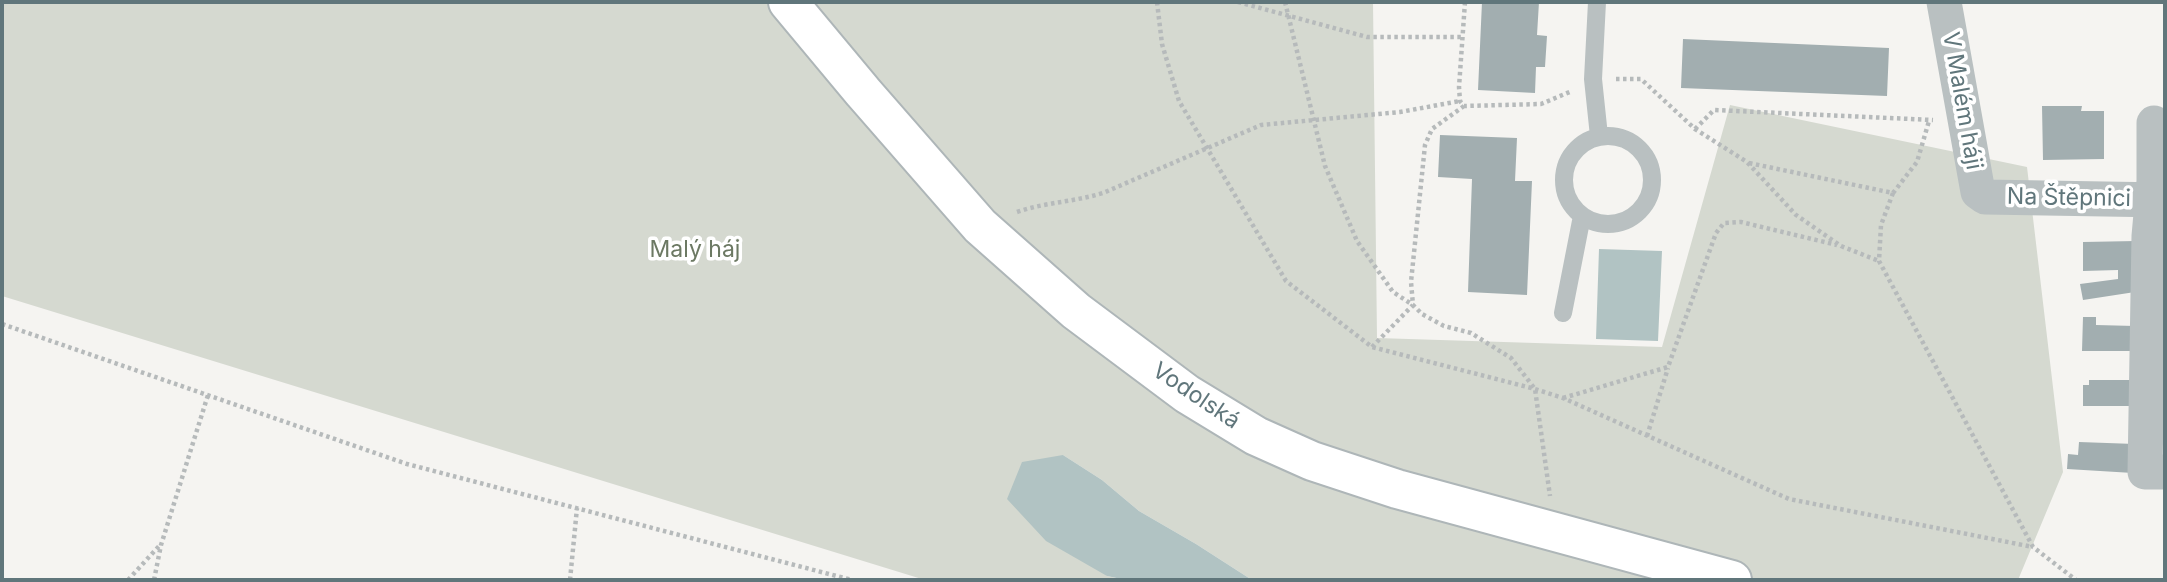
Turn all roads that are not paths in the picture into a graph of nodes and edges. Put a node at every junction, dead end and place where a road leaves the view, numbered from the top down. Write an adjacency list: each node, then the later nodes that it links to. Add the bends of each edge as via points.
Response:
1 (788, 2): 11 (street, Vodolská, via 980,226 1076,311 1187,394 1256,436 1312,461 1396,489)
2 (1597, 2): 5 (lane, via 1593,79)
3 (1944, 2): 6 (street, V Malém háji, via 1978,191)
4 (2154, 123): 7 (street, Na Štěpnici, via 2154,181)
5 (1599, 136): 8 (lane, via 1574,150 1565,170 1565,192); 8 (lane, via 1621,138 1640,149 1648,161 1652,189 1642,208 1624,222 1595,223)
6 (1985, 197): 7 (street, Na Štěpnici)
7 (2159, 200): 10 (street, Na Štěpnici, via 2149,236 2145,472)
8 (1582, 216): 9 (lane)
9 (1563, 313)
10 (2165, 472)
11 (1732, 580)

